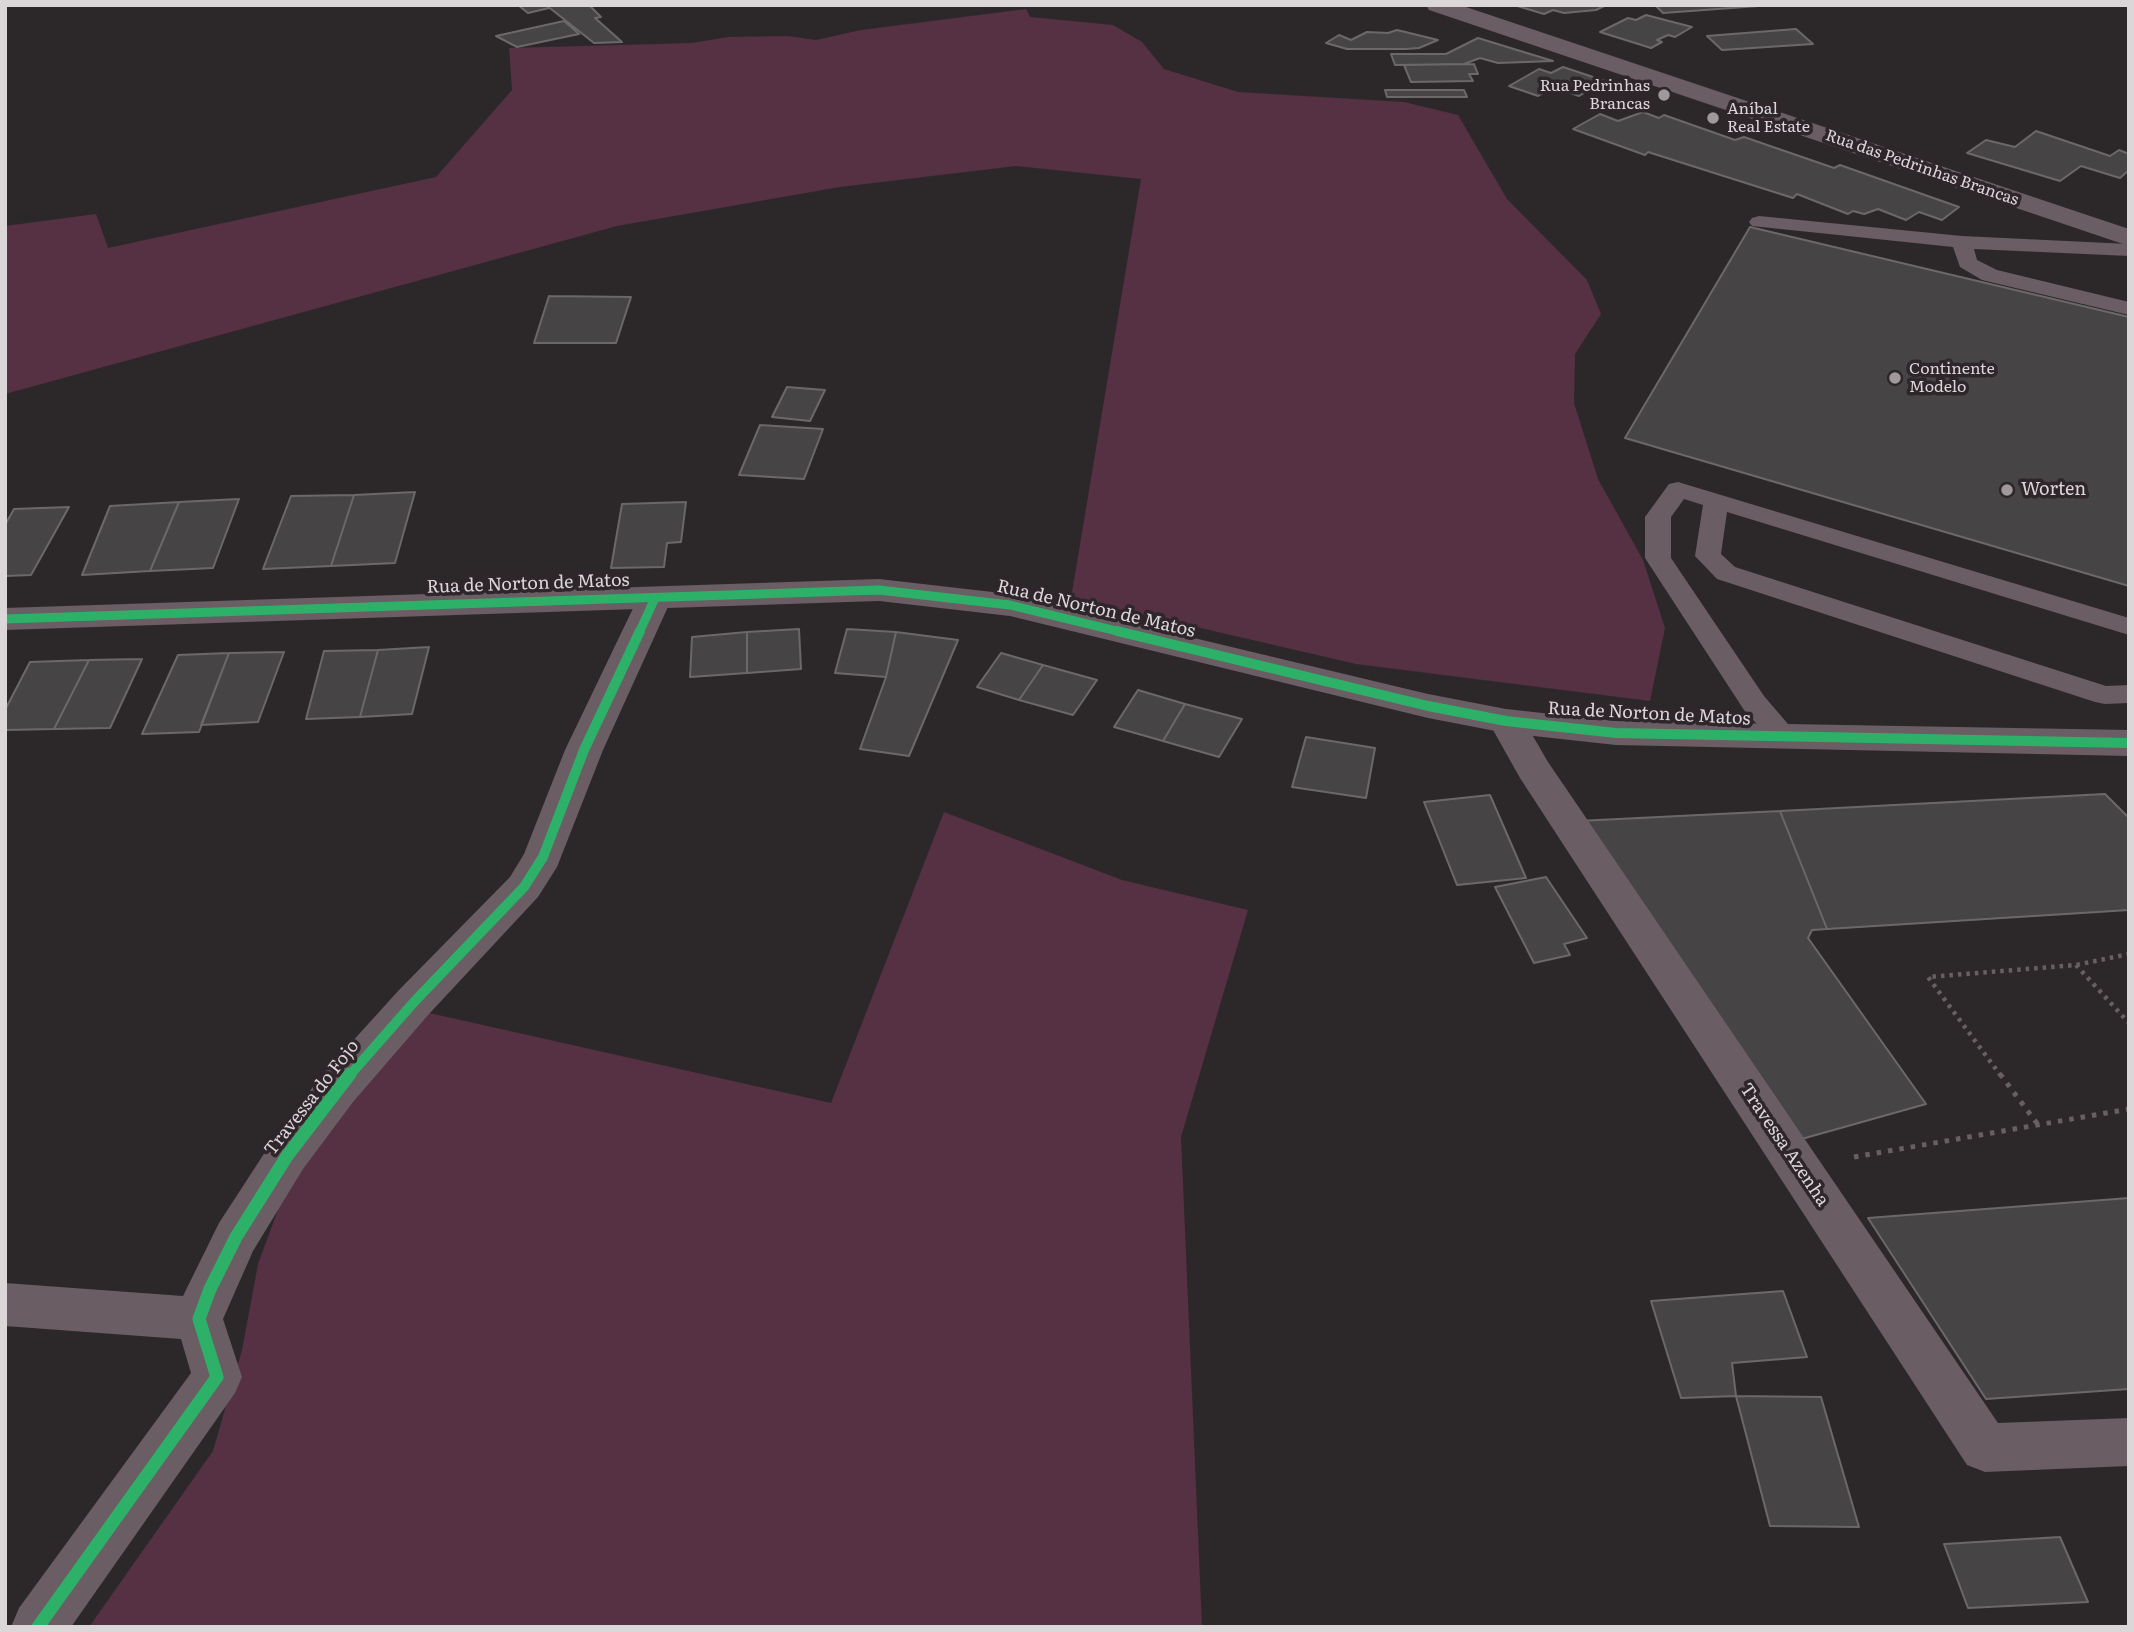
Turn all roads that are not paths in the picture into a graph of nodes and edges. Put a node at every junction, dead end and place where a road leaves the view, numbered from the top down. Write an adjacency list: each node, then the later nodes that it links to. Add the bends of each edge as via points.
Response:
1 (1437, 5): 3 (street, Rua das Pedrinhas Brancas)
2 (1759, 222): 4 (lane)
3 (2129, 238)
4 (1962, 242): 5 (lane); 6 (lane, via 1967,263 1990,275)
5 (2129, 250)
6 (2129, 309)
7 (1716, 500): 10 (lane); 11 (lane, via 1707,556 1726,573 2105,695); 13 (lane, via 1678,489 1658,517 1658,558 1754,703)
8 (655, 598): 9 (street, Rua de Norton de Matos); 12 (street, Rua de Norton de Matos, via 879,590 1010,605); 16 (street, Travessa do Fojo, via 584,750 543,857 524,887 414,1002 301,1137 236,1237)
9 (5, 619)
10 (2129, 627)
11 (2129, 694)
12 (1506, 721): 13 (street, Rua de Norton de Matos, via 1616,733); 17 (street, Travessa Azenha, via 1532,769 1985,1448)
13 (1786, 738): 14 (street, Rua de Norton de Matos)
14 (2129, 743)
15 (5, 1304): 16 (street)
16 (199, 1319): 18 (street, via 217,1377)
17 (2129, 1443)
18 (38, 1627)

